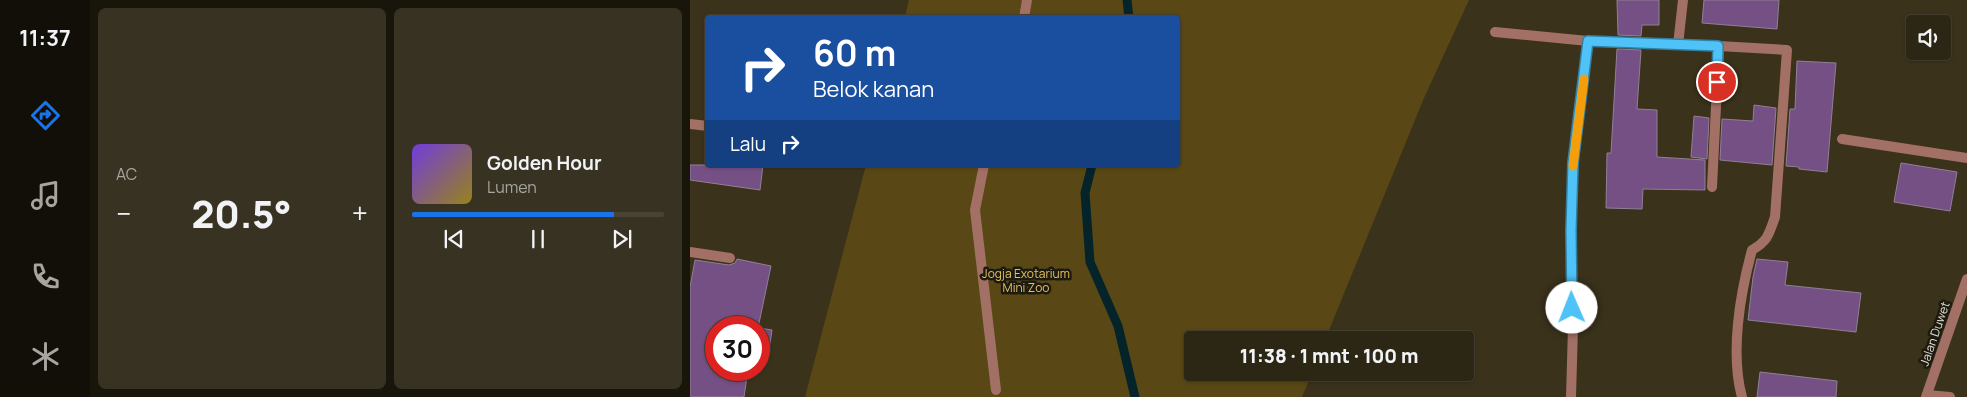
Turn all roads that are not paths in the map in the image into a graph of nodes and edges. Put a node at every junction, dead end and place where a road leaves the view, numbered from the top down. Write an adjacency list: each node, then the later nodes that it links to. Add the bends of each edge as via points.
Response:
1 (1027, 0): 3 (street)
2 (1683, 0): 6 (street)
3 (1024, 15)
4 (1495, 32): 5 (street)
5 (1588, 41): 6 (street); 19 (street, via 1573,163)
6 (1678, 45): 7 (street)
7 (1718, 46): 13 (street); 20 (street, via 1787,50 1775,217 1763,244 1752,250 1744,280 1736,360)
8 (690, 124): 9 (street)
9 (705, 126)
10 (1842, 139): 11 (street)
11 (1967, 158)
12 (984, 167): 17 (street, via 975,210)
13 (1712, 187)
14 (690, 252): 15 (street)
15 (730, 258)
16 (1967, 279): 18 (street, Jalan Duwet)
17 (996, 390)
18 (1926, 396): 21 (street)
19 (1571, 397)
20 (1742, 397)
21 (1950, 397)

